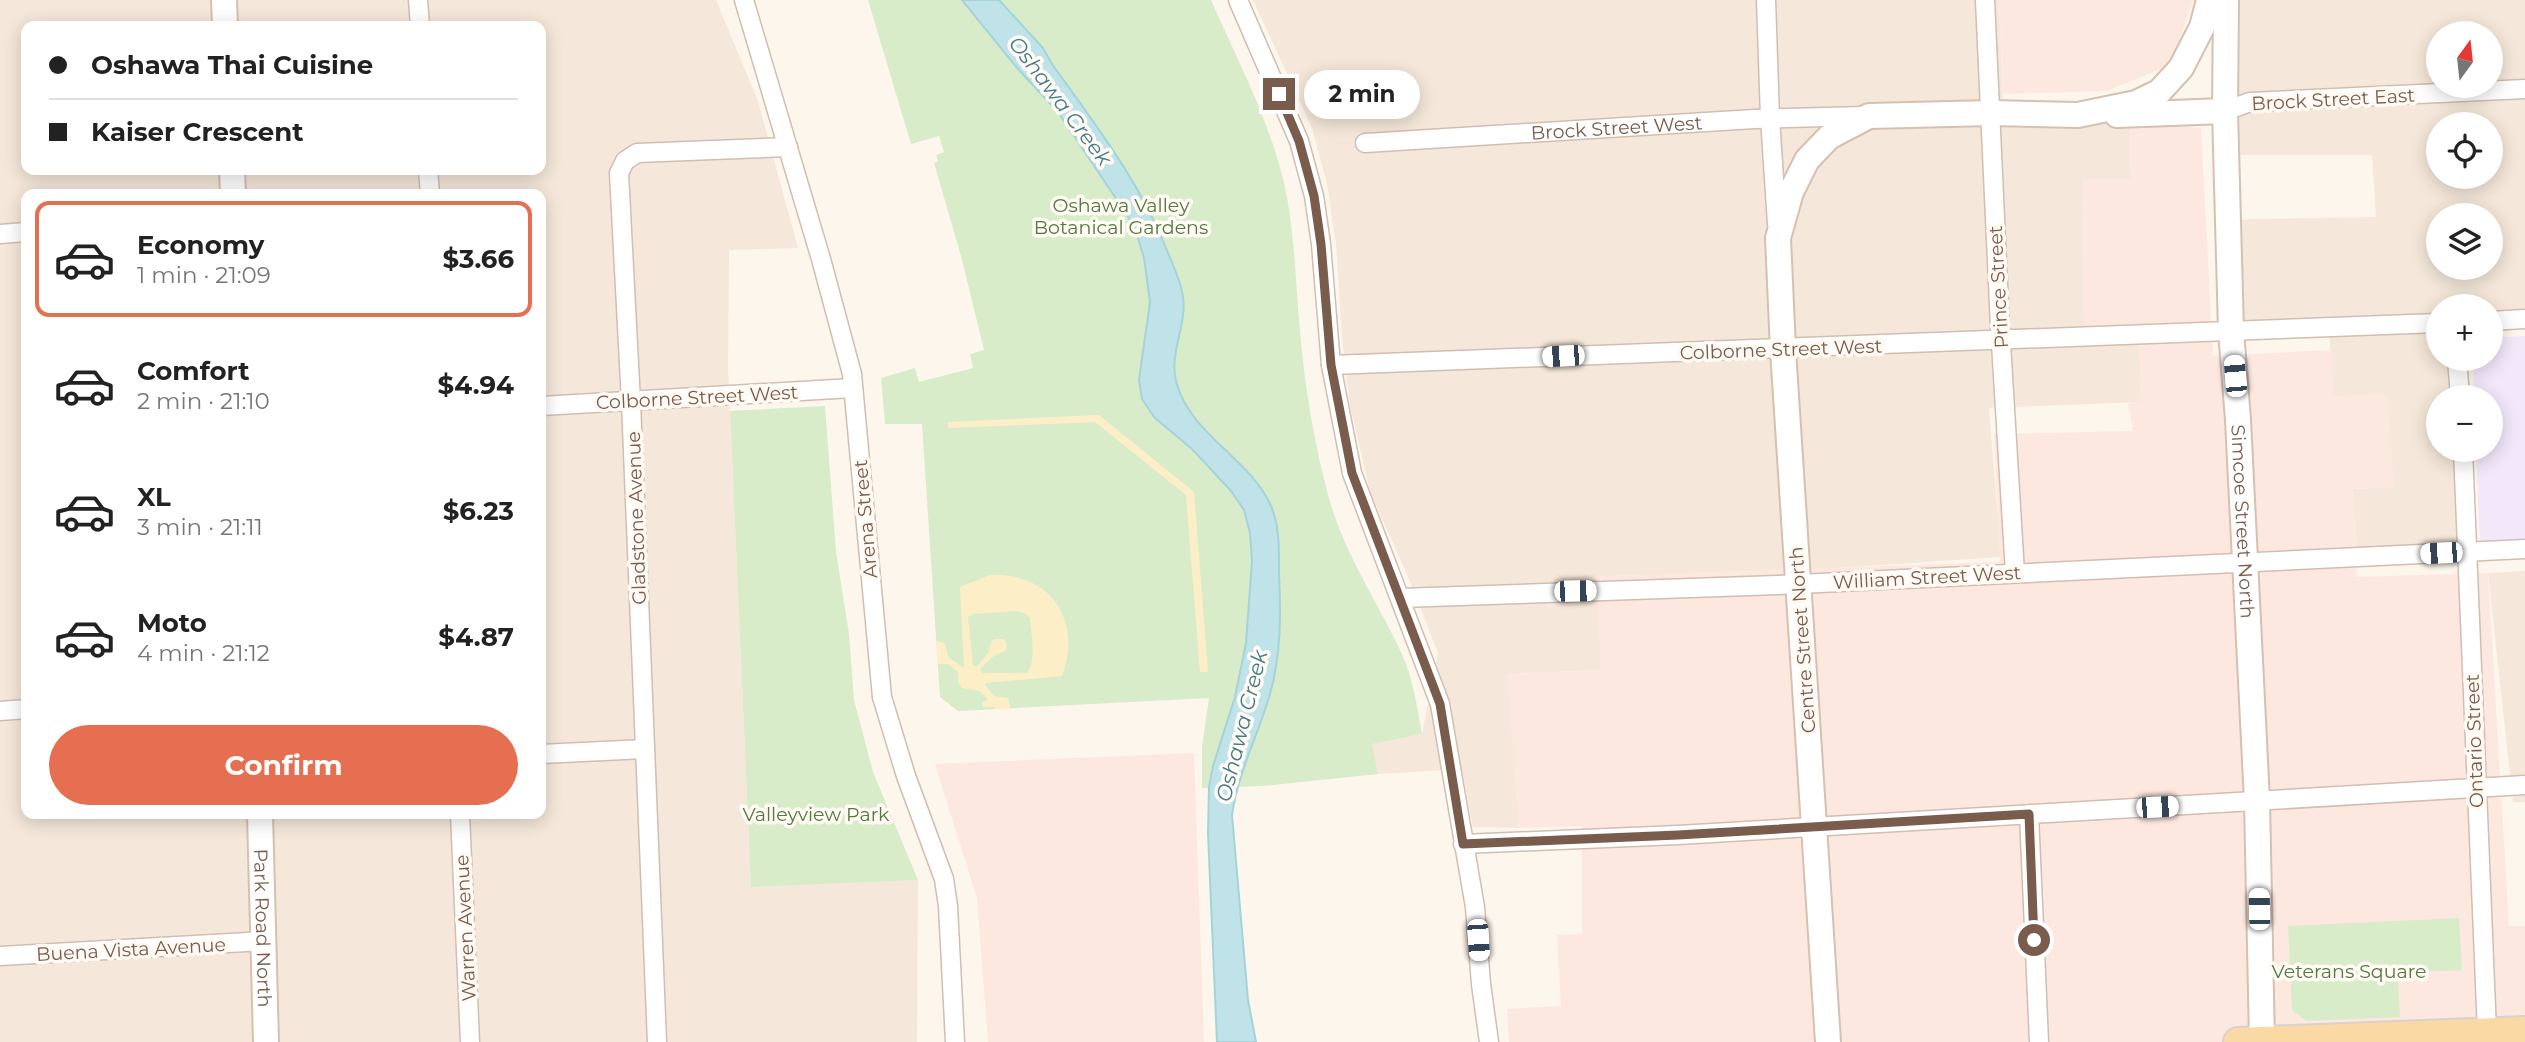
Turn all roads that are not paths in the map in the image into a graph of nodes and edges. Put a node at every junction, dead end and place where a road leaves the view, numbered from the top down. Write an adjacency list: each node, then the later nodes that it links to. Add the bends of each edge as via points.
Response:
1 (224, 0): 9 (main road)
2 (418, 0): 10 (street)
3 (744, 0): 18 (street, Arena Street)
4 (1238, 0): 29 (street, via 1299,141 1314,196)
5 (1766, 0): 16 (street, Centre Street North)
6 (1985, 0): 13 (street, Prince Street)
7 (2209, 0): 14 (main road, Brock Street West, via 2202,27 2181,68 2159,92 2136,103)
8 (2226, 0): 12 (main road, Simcoe Street North)
9 (225, 21)
10 (420, 21)
11 (2525, 89): 12 (street, Brock Street East, via 2250,102)
12 (2225, 111): 14 (main road); 26 (main road, Simcoe Street North)
13 (1991, 113): 14 (main road, Brock Street West); 15 (main road, Brock Street West); 27 (street, Prince Street)
14 (2078, 115)
15 (1869, 116): 16 (street, Brock Street West); 19 (main road, Brock Street West, via 1829,137)
16 (1770, 118): 17 (street, Brock Street West); 22 (street, Centre Street North)
17 (1365, 143)
18 (788, 147): 30 (street, Arena Street, via 844,339); 31 (street, Gladstone Avenue, via 637,153 625,161 619,186)
19 (1807, 160): 22 (main road, Centre Street North, via 1791,192)
20 (21, 232): 21 (street)
21 (0, 233)
22 (1778, 238): 28 (main road, Centre Street North)
23 (2525, 319): 24 (street)
24 (2503, 320)
25 (2426, 323): 26 (street, Colborne Street West)
26 (2231, 331): 27 (street, Colborne Street West); 36 (main road, Simcoe Street North)
27 (2001, 339): 28 (street, Colborne Street West); 37 (street, Prince Street)
28 (1783, 350): 29 (street, Colborne Street West); 38 (main road, Centre Street North)
29 (1331, 365): 39 (street, via 1352,473)
30 (853, 387): 31 (street, Colborne Street West); 61 (street, Arena Street, via 882,698 944,879)
31 (631, 402): 32 (street, Colborne Street West); 42 (street, Gladstone Avenue)
32 (546, 406)
33 (2464, 462): 35 (street, Ontario Street)
34 (2525, 549): 35 (street, William Street West)
35 (2468, 552): 36 (street, William Street West); 45 (street, Ontario Street)
36 (2244, 562): 37 (street, William Street West); 46 (main road, Simcoe Street North)
37 (2015, 573): 38 (street, William Street West)
38 (1798, 584): 39 (street, William Street West); 50 (main road, Centre Street North)
39 (1401, 598): 51 (street, via 1440,704)
40 (21, 709): 41 (street)
41 (0, 711)
42 (645, 749): 43 (street); 60 (street, Gladstone Avenue)
43 (546, 754)
44 (2525, 785): 45 (street)
45 (2475, 788): 46 (street); 55 (street, Ontario Street)
46 (2257, 802): 47 (street); 57 (main road, Simcoe Street North)
47 (2029, 814): 50 (street); 64 (street)
48 (260, 819): 52 (main road, Park Road North)
49 (460, 819): 59 (street, Warren Avenue)
50 (1815, 827): 51 (street); 63 (main road, Centre Street North)
51 (1463, 844): 62 (street, via 1475,907)
52 (263, 942): 53 (street, Buena Vista Avenue); 58 (main road, Park Road North)
53 (0, 956)
54 (2525, 1031): 55 (main road); 56 (street)
55 (2487, 1032): 57 (main road)
56 (2525, 1038)
57 (2254, 1041)
58 (266, 1042)
59 (470, 1042)
60 (657, 1042)
61 (955, 1042)
62 (1489, 1042)
63 (1828, 1042)
64 (2039, 1042)

